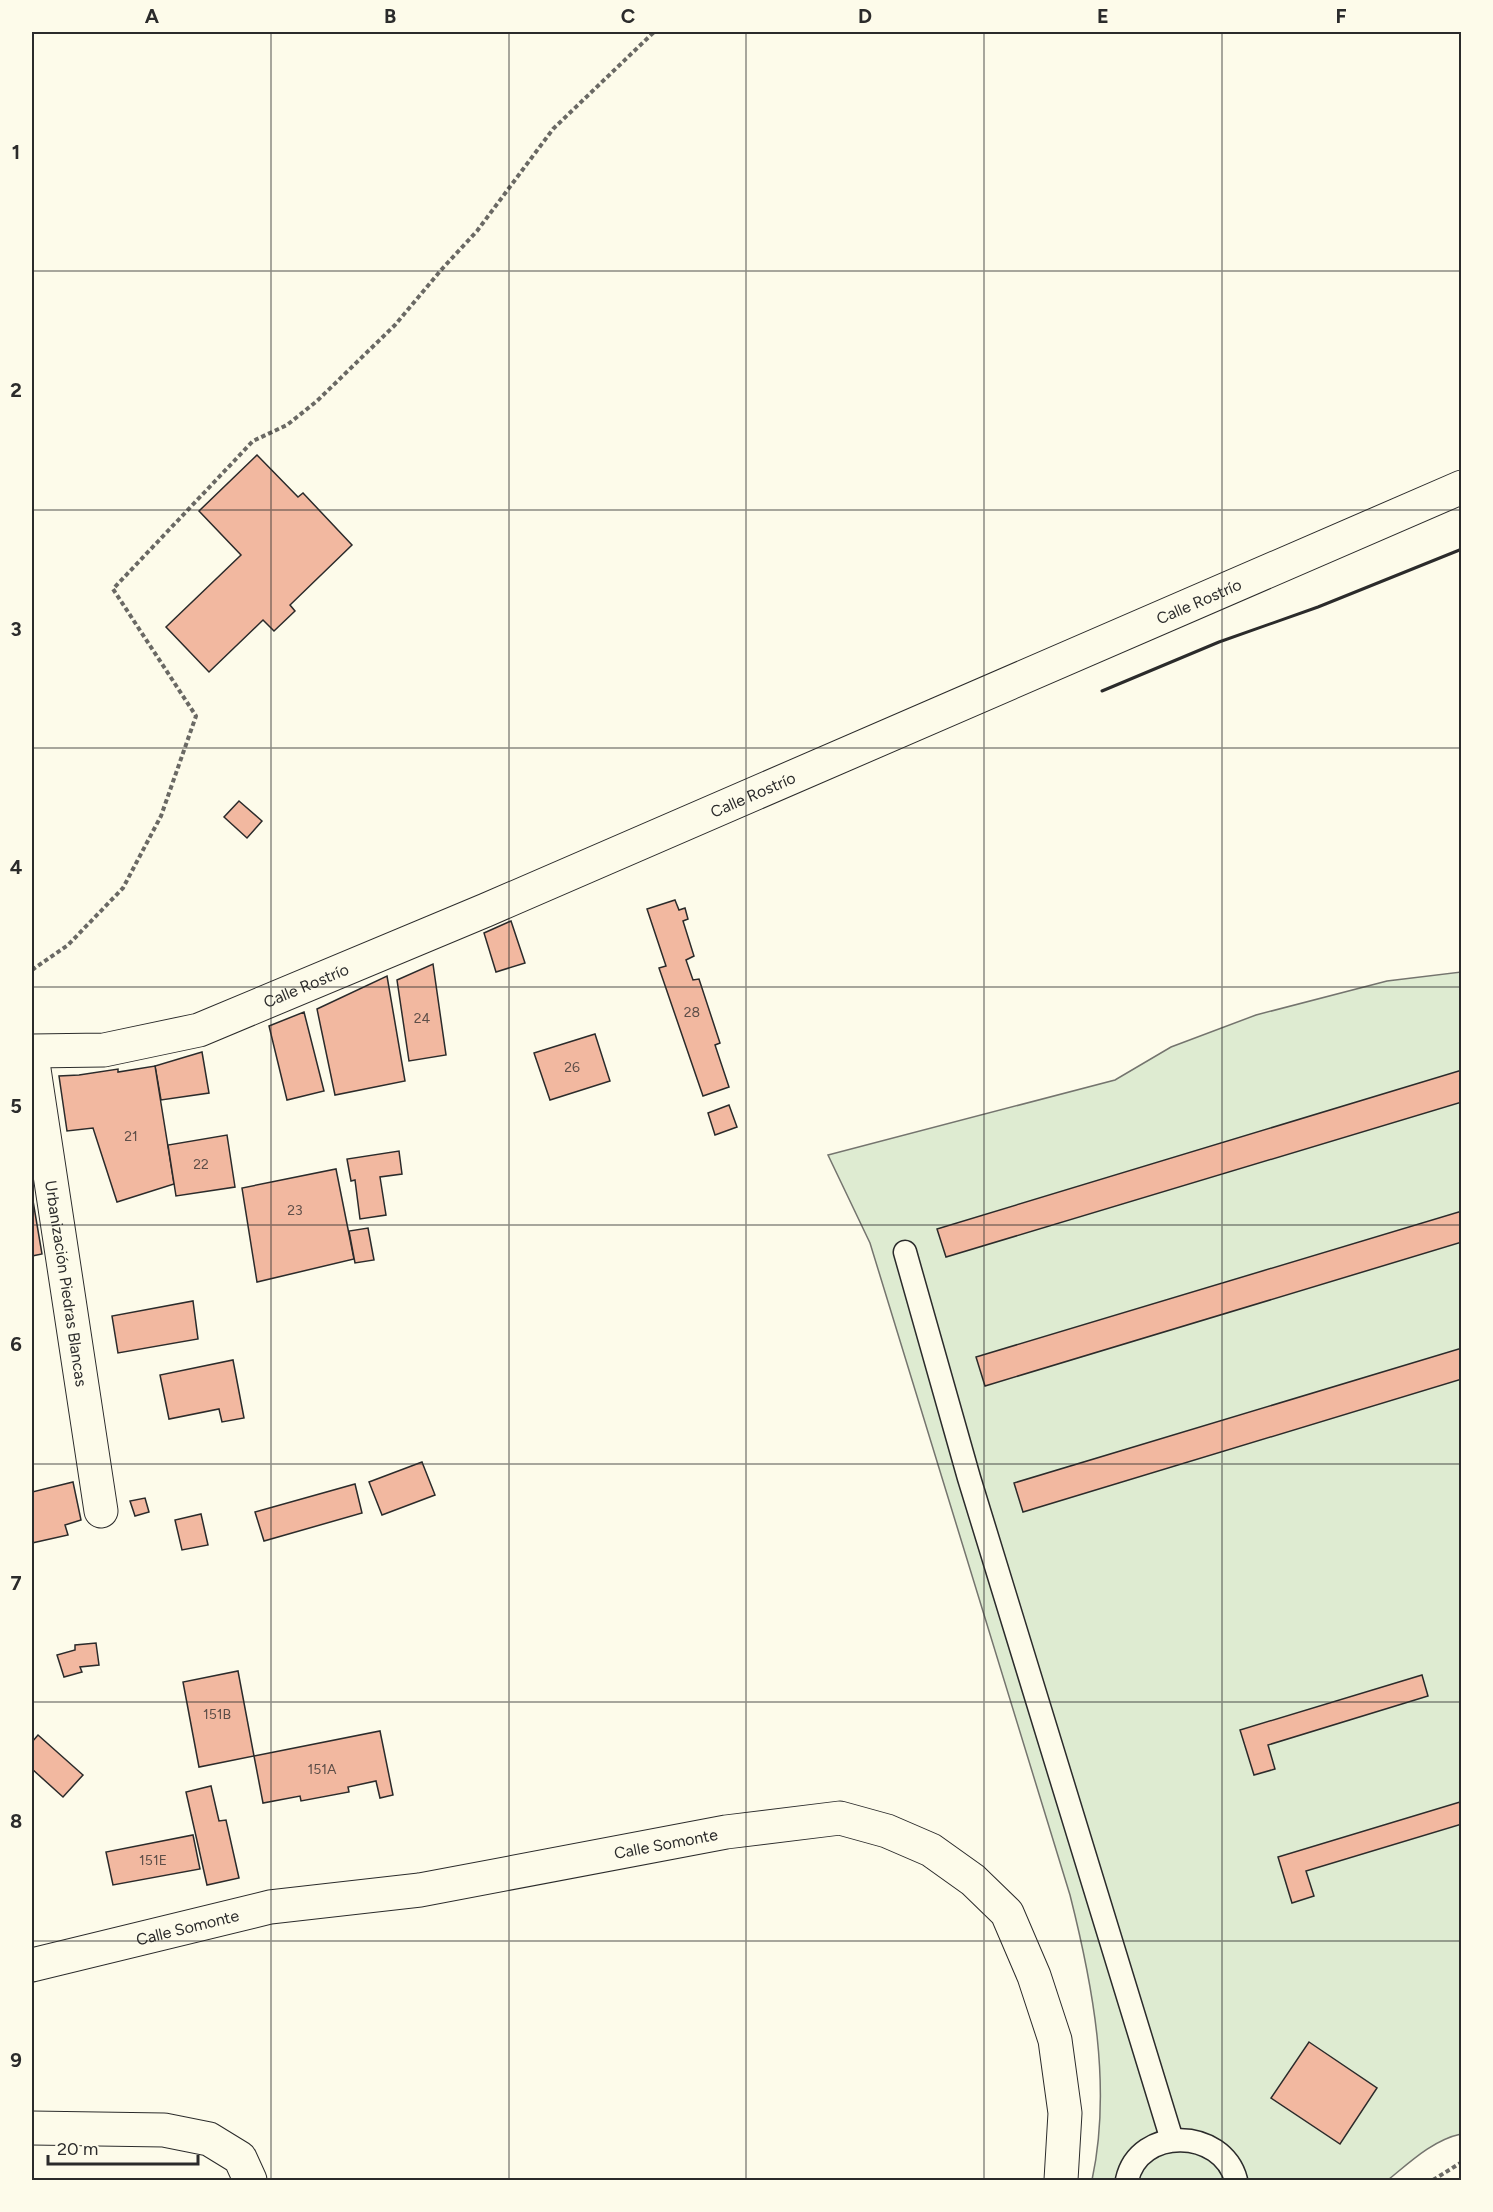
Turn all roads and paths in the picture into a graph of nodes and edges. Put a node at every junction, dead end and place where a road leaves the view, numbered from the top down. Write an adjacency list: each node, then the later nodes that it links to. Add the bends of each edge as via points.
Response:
1 (654, 32): 3 (path, via 553,129 477,231 395,325 288,425 253,441 113,589 196,716 161,816 123,888 68,945)
2 (1461, 487): 4 (street, Calle Rostrío, via 486,910 199,1030 104,1050)
3 (32, 970)
4 (32, 1054): 6 (street, Urbanización Piedras Blancas)
5 (905, 1252): 9 (lane, via 969,1478)
6 (101, 1511)
7 (32, 1965): 12 (street, Calle Somonte, via 270,1907 420,1890 726,1832 840,1818 887,1831 931,1850 973,1880 1007,1913 1034,1976 1054,2040 1065,2113)
8 (32, 2128): 11 (street, via 164,2130 209,2139 240,2158)
9 (1172, 2140): 13 (lane, via 1154,2146 1139,2158); 14 (lane, via 1209,2145 1224,2157)
10 (1461, 2162): 15 (path)
11 (250, 2181)
12 (1061, 2181)
13 (1127, 2181)
14 (1236, 2181)
15 (1433, 2181)

